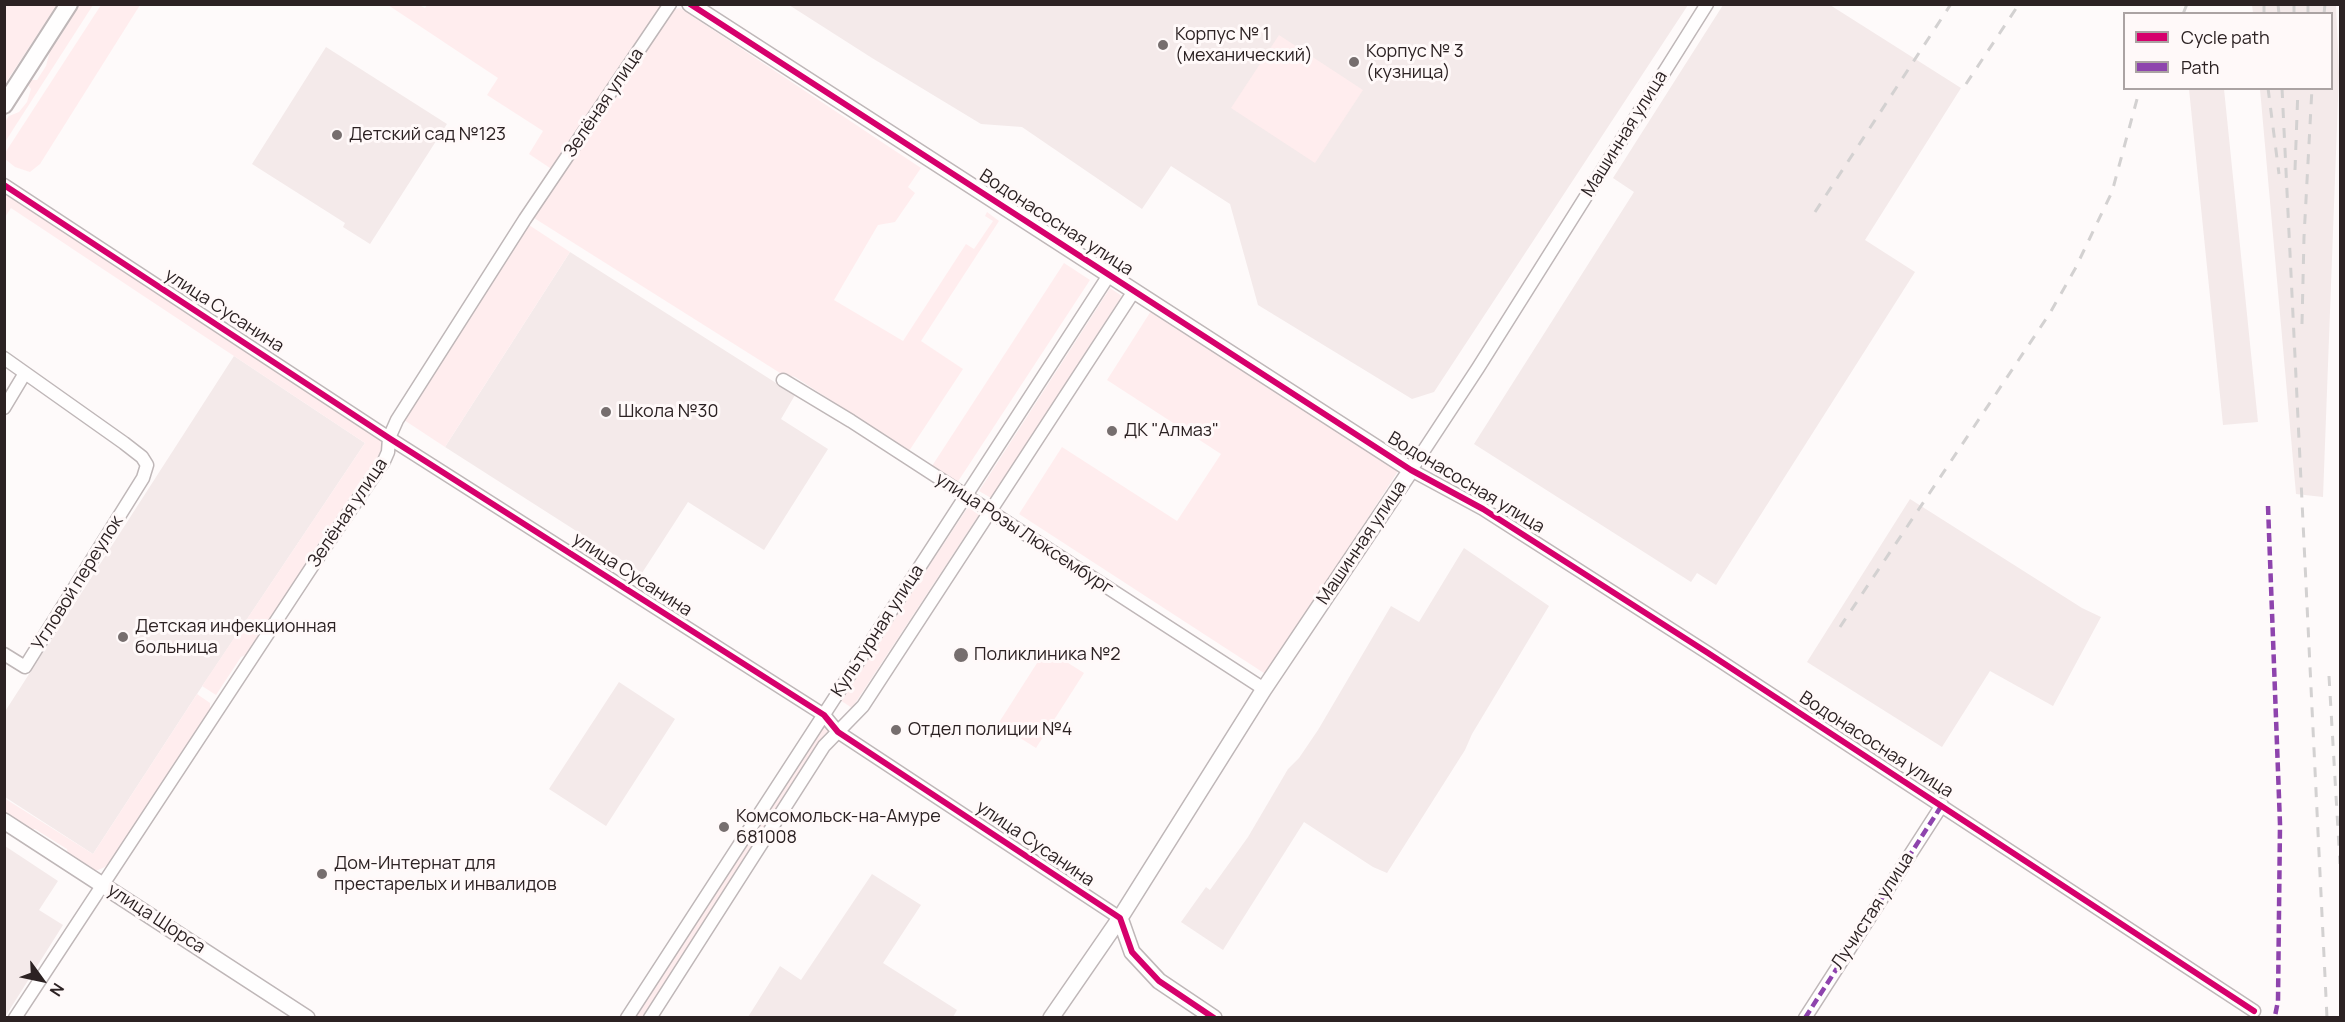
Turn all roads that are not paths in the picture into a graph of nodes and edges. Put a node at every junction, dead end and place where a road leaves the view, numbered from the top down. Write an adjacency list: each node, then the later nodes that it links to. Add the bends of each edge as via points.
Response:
1 (69, 4): 5 (main road)
2 (670, 4): 13 (street, Зелёная улица, via 525,219 397,420)
3 (690, 4): 7 (street, Водонасосная улица)
4 (1707, 4): 14 (street, Машинная улица)
5 (4, 105)
6 (4, 185): 13 (street, улица Сусанина)
7 (1109, 275): 8 (street, Водонасосная улица); 15 (street, Культурная улица)
8 (1134, 291): 14 (street, Водонасосная улица); 16 (street, Культурная улица)
9 (4, 358): 10 (street)
10 (26, 373): 12 (street); 17 (street, Угловой переулок, via 142,457 147,465 143,478 25,667)
11 (783, 380): 15 (street, улица Розы Люксембург)
12 (4, 408)
13 (390, 438): 19 (street, улица Сусанина); 23 (street, Зелёная улица, via 384,461)
14 (1411, 470): 18 (street, Машинная улица); 21 (street, Водонасосная улица, via 1483,509)
15 (966, 496): 16 (street, улица Розы Люксембург); 19 (street, Культурная улица)
16 (990, 512): 18 (street, улица Розы Люксембург); 20 (street, Культурная улица, via 863,706)
17 (4, 654)
18 (1264, 689): 24 (street, Машинная улица)
19 (824, 715): 20 (street, улица Сусанина); 28 (street, Культурная улица)
20 (838, 732): 24 (street, улица Сусанина); 29 (street, Культурная улица, via 824,746)
21 (1942, 805): 25 (street, Водонасосная улица); 32 (street, Лучистая улица)
22 (4, 820): 23 (street, улица Щорса)
23 (102, 884): 26 (street, Зелёная улица); 27 (street, улица Щорса)
24 (1120, 918): 30 (street, Машинная улица); 31 (street, via 1132,952 1159,981)
25 (2254, 1011)
26 (15, 1017)
27 (307, 1017)
28 (627, 1017)
29 (650, 1017)
30 (1052, 1017)
31 (1214, 1017)
32 (1805, 1017)

